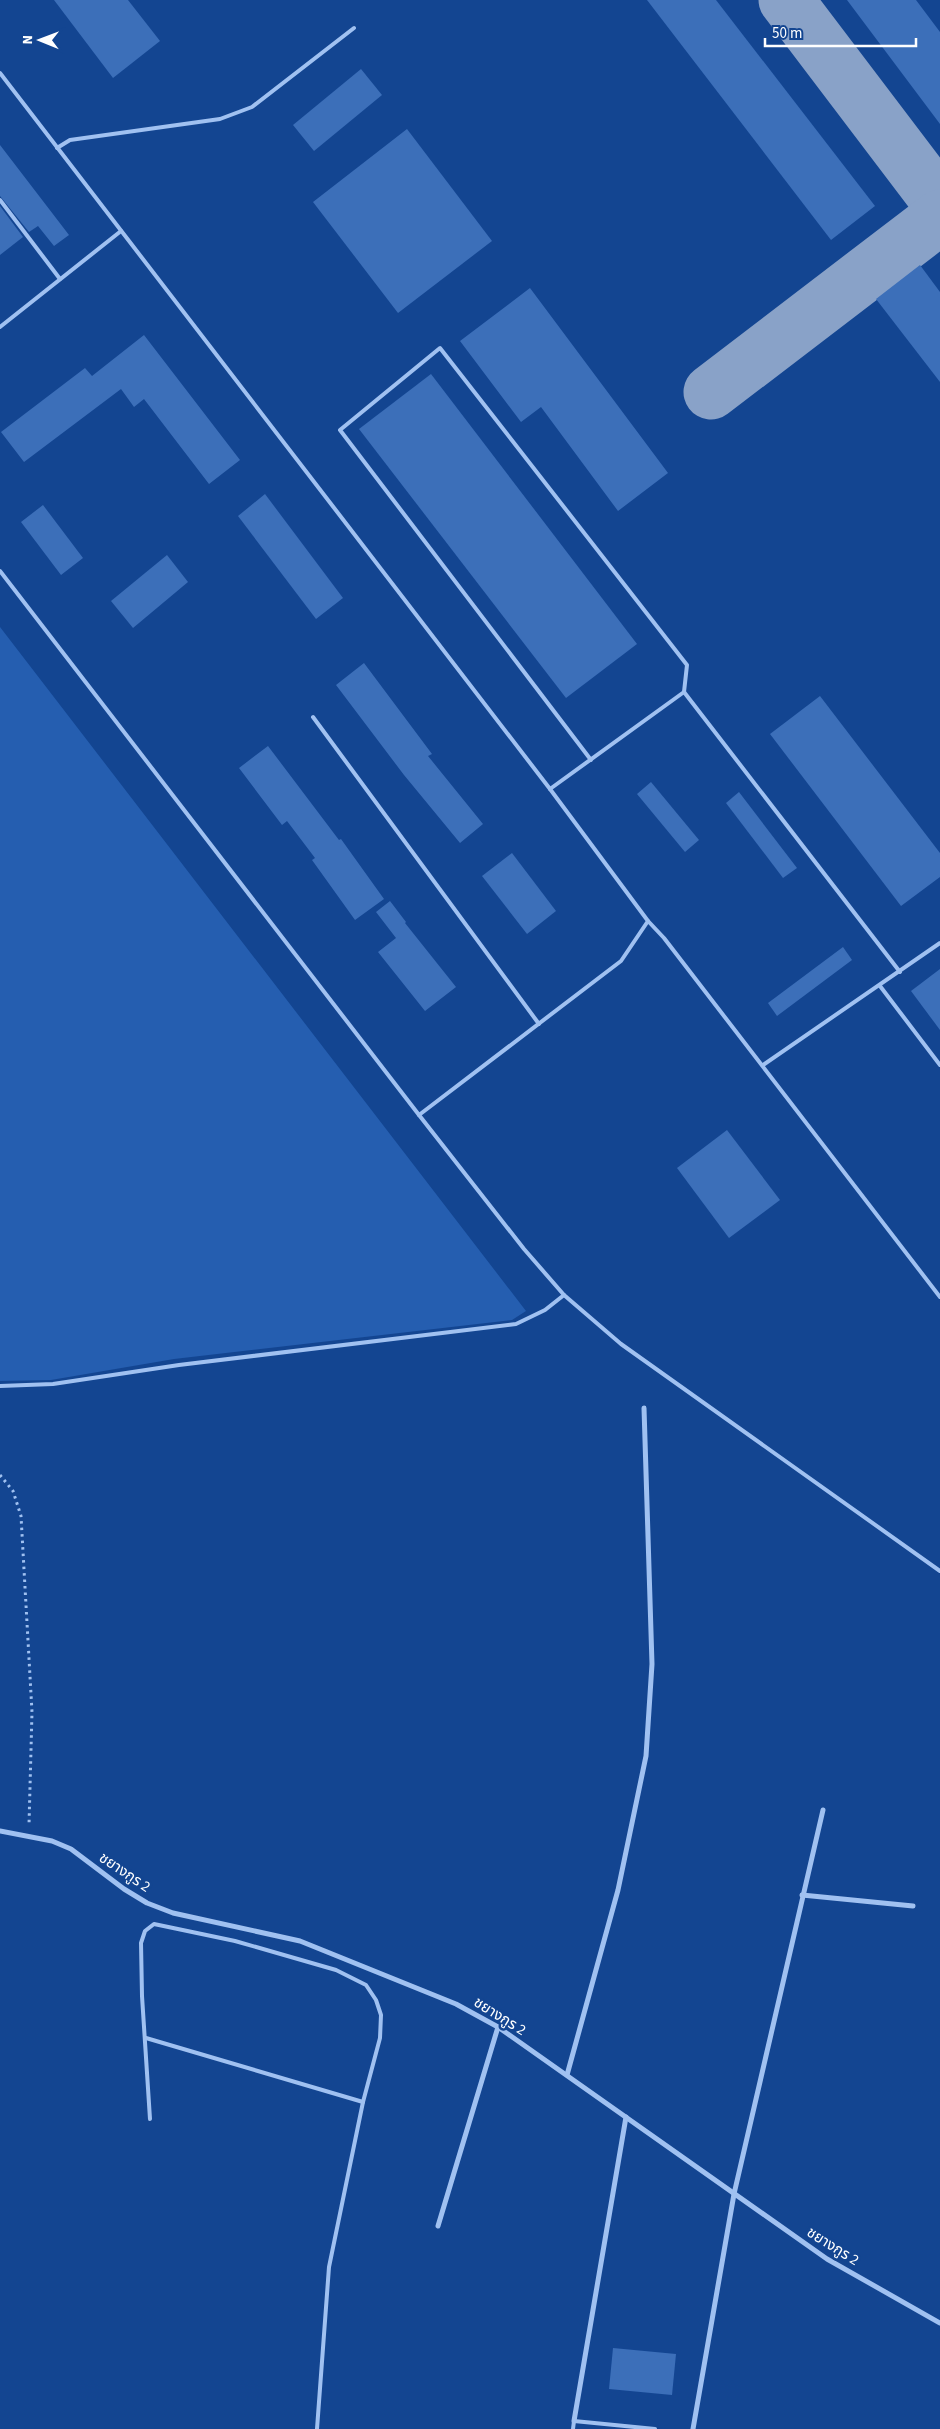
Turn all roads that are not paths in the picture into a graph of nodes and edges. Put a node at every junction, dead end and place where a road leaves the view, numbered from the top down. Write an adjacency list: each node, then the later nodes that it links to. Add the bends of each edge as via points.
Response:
1 (354, 28): 3 (lane, via 252,107 220,119 70,140)
2 (0, 73): 3 (lane)
3 (57, 148): 5 (lane)
4 (0, 200): 6 (lane)
5 (121, 231): 6 (lane); 12 (lane)
6 (60, 280): 7 (lane)
7 (0, 327)
8 (0, 571): 20 (lane)
9 (684, 692): 11 (lane); 11 (lane, via 688,665 440,348 340,430); 15 (lane)
10 (312, 717): 17 (lane)
11 (591, 760): 12 (lane)
12 (550, 790): 13 (lane)
13 (648, 921): 17 (lane, via 621,961); 18 (lane)
14 (940, 943): 15 (lane)
15 (900, 972): 16 (lane)
16 (880, 986): 18 (lane); 19 (lane)
17 (540, 1024): 20 (lane)
18 (763, 1065): 22 (lane)
19 (940, 1065)
20 (419, 1115): 21 (lane, via 524,1250)
21 (564, 1295): 23 (lane, via 545,1310 516,1324 178,1365 53,1384); 25 (lane, via 621,1344)
22 (940, 1297)
23 (0, 1386)
24 (644, 1408): 32 (street, via 652,1664 646,1756 618,1890)
25 (940, 1571)
26 (823, 1810): 28 (street)
27 (0, 1831): 30 (street, ชยางกูร 2, via 29,1835 70,1849 147,1903 173,1913 300,1941 456,2004)
28 (802, 1895): 29 (street); 36 (street)
29 (913, 1906)
30 (498, 2027): 32 (street, ชยางกูร 2); 37 (street)
31 (146, 2038): 33 (lane); 33 (lane, via 141,1943 145,1931 154,1924 234,1941 336,1970 366,1985 381,2015 380,2038); 35 (lane)
32 (567, 2076): 34 (street, ชยางกูร 2)
33 (363, 2102): 40 (lane, via 329,2267)
34 (626, 2116): 36 (street, ชยางกูร 2); 39 (street)
35 (150, 2119)
36 (734, 2194): 38 (street, ชยางกูร 2, via 827,2259); 43 (street)
37 (438, 2226)
38 (940, 2323)
39 (574, 2421): 41 (lane); 42 (lane)
40 (318, 2429)
41 (573, 2429)
42 (655, 2429)
43 (694, 2429)

